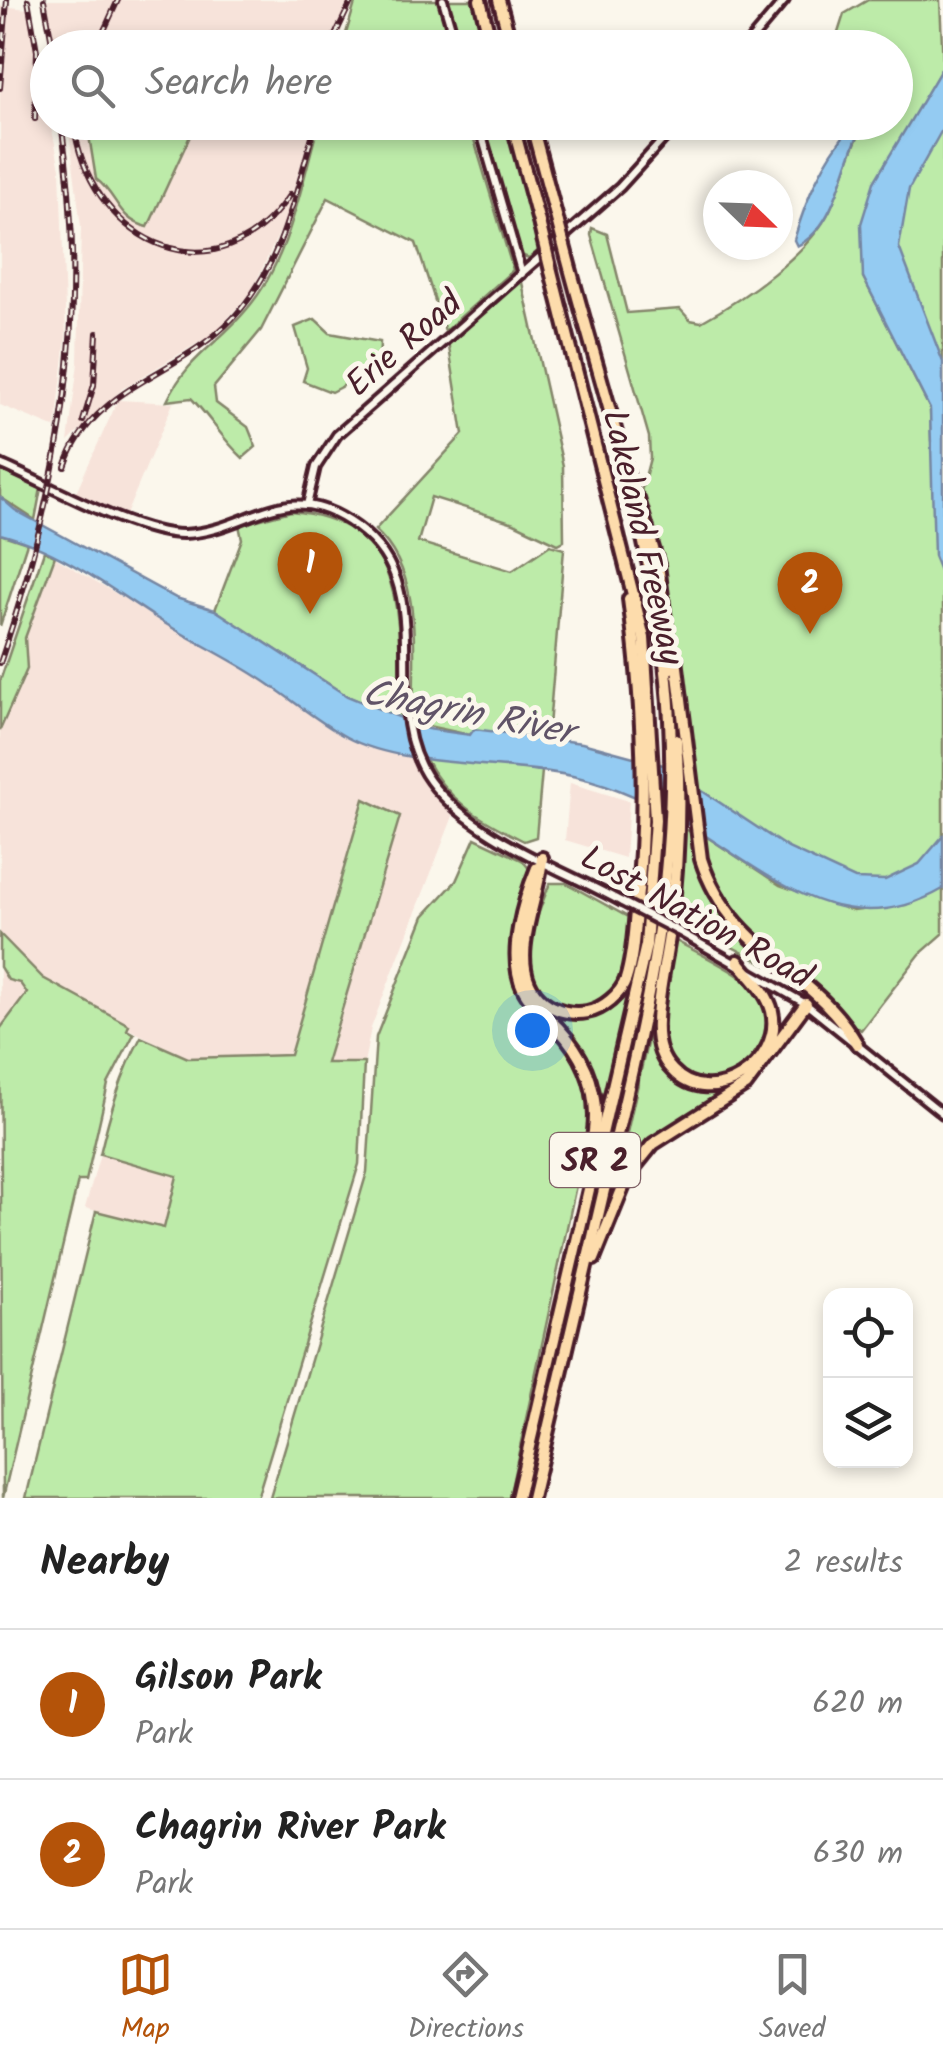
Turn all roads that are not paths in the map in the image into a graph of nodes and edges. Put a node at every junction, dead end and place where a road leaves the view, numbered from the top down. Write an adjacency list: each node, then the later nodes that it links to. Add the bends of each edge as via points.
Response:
1 (443, 0): 5 (street)
2 (480, 0): 6 (highway)
3 (499, 0): 7 (highway)
4 (785, 0): 8 (street)
5 (452, 30)
6 (488, 30)
7 (507, 30)
8 (759, 30)
9 (483, 140): 13 (street)
10 (517, 140): 17 (highway, Lakeland Freeway / SR 2, bridge)
11 (536, 140): 15 (highway, Lakeland Freeway, bridge)
12 (663, 140): 13 (street, Erie Road)
13 (522, 274): 16 (street, Erie Road, via 337,434 316,467)
14 (0, 464): 16 (street, via 147,528 196,533 258,510)
15 (623, 469): 18 (highway, Lakeland Freeway, via 659,623); 18 (highway, via 658,565)
16 (307, 505): 20 (street, Lost Nation Road, via 354,524 394,569 405,610 410,738 422,767 461,814)
17 (628, 568): 20 (highway, via 643,745 640,876 625,983 589,1012 566,1013 547,1004 524,976); 25 (highway, Lakeland Freeway / SR 2, via 644,638 654,752 646,945)
18 (679, 765): 19 (highway); 23 (highway, via 710,888 726,914 845,1022)
19 (675, 832): 21 (highway, via 658,1041 671,1070 693,1084 735,1081 769,1040 771,1009); 26 (highway, SR 2, via 656,970)
20 (542, 858): 21 (street, Lost Nation Road, bridge); 25 (highway, via 516,967 523,989 584,1059 595,1093 593,1141)
21 (738, 961): 22 (street, Lost Nation Road)
22 (806, 1004): 23 (street, Lost Nation Road); 26 (highway, via 746,1085 665,1133 628,1175 596,1253)
23 (858, 1044): 24 (street, Lost Nation Road)
24 (943, 1114)
25 (550, 1351): 27 (highway, Lakeland Freeway / SR 2)
26 (555, 1400): 28 (highway, SR 2)
27 (517, 1498)
28 (532, 1498)

